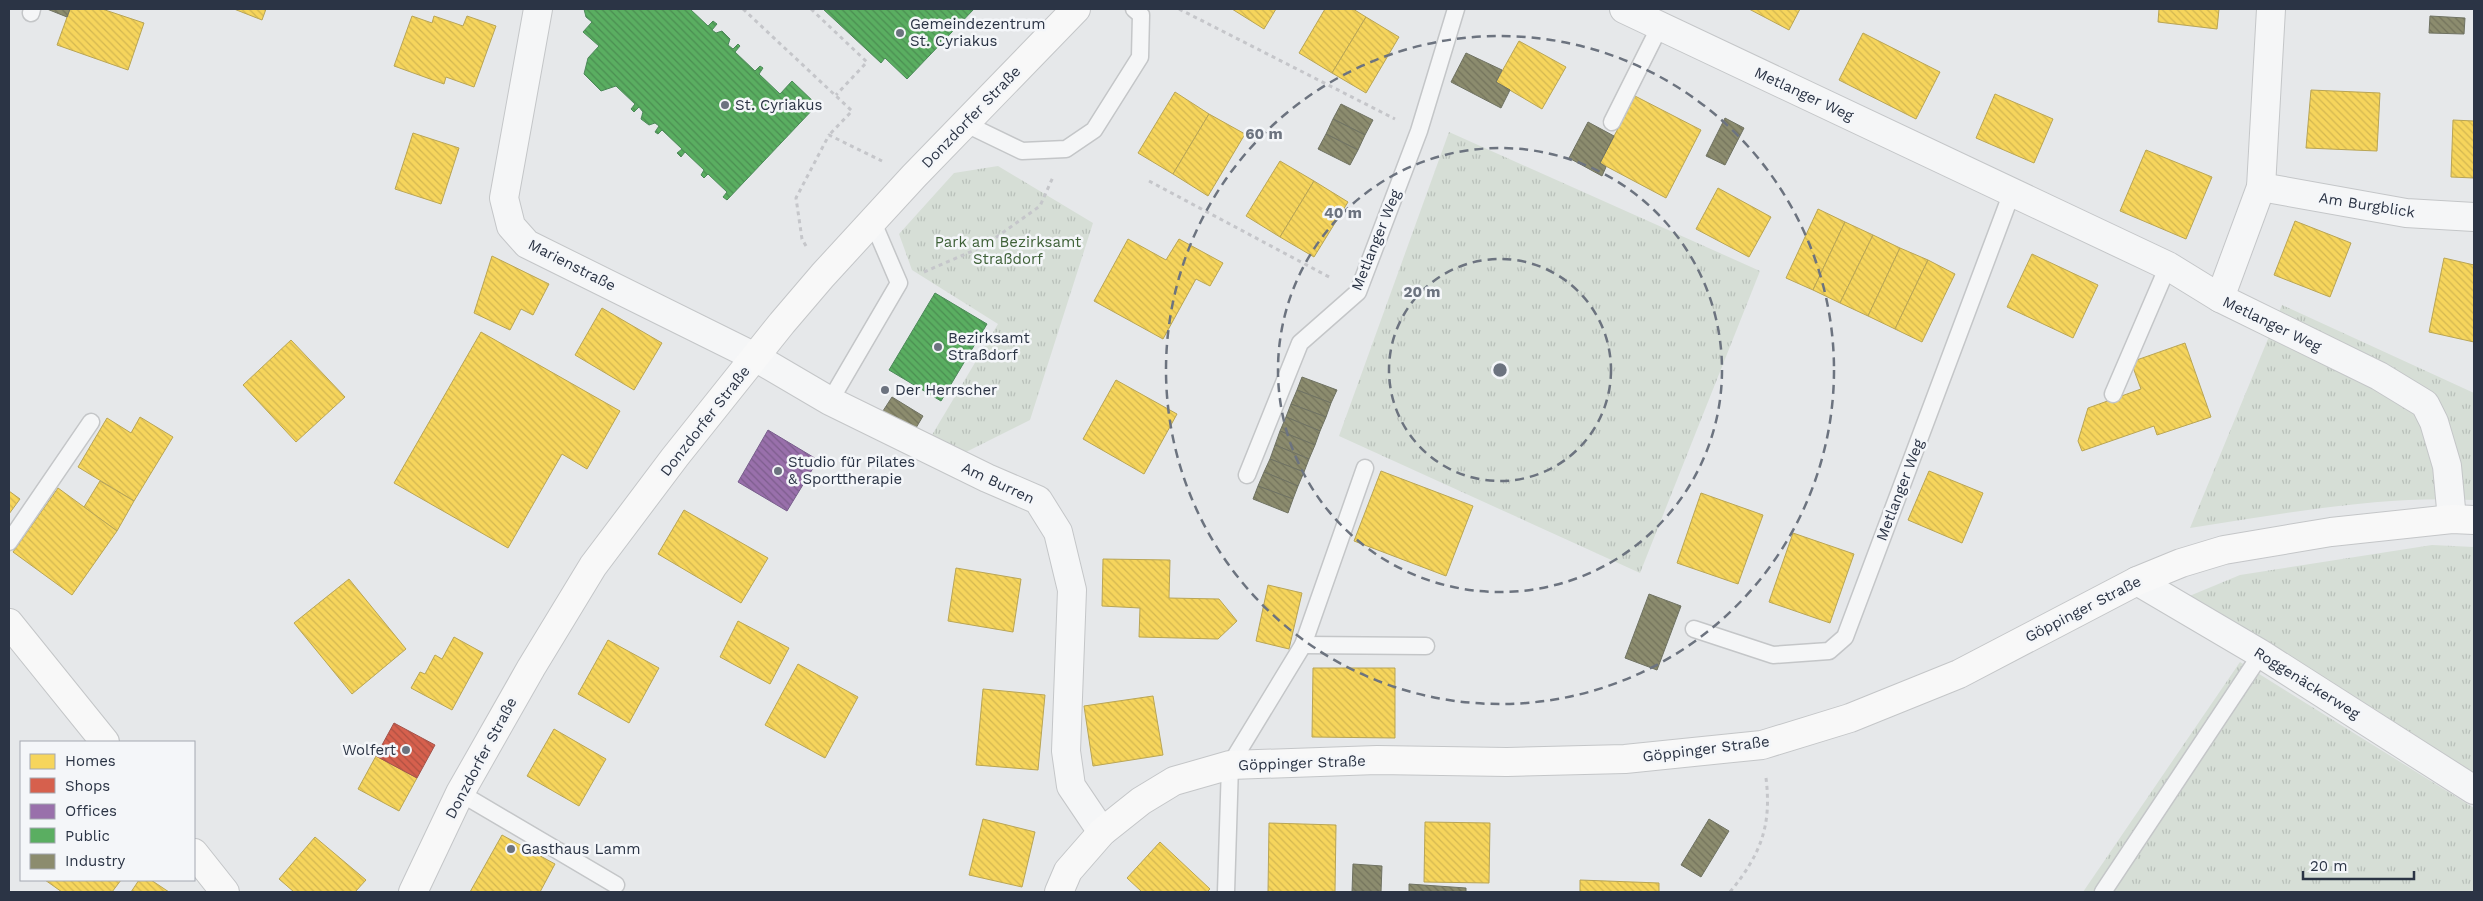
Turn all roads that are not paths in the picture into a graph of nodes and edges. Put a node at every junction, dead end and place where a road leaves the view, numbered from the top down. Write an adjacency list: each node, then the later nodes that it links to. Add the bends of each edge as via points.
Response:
1 (538, 9): 16 (street, Marienstraße, via 504,198 511,226 527,244)
2 (1076, 9): 9 (main road, Donzdorfer Straße)
3 (1134, 9): 9 (lane, via 1141,15 1140,57 1094,130 1066,149 1022,151)
4 (1456, 9): 21 (lane, Metlanger Weg, via 1419,131 1358,292 1300,342)
5 (1624, 9): 7 (street, Metlanger Weg)
6 (2271, 9): 10 (street)
7 (1660, 26): 8 (lane); 11 (street, Metlanger Weg)
8 (1612, 122)
9 (964, 123): 13 (main road, Donzdorfer Straße)
10 (2261, 187): 12 (street, Am Burgblick, via 2406,213); 15 (street)
11 (2012, 192): 14 (street, Metlanger Weg); 26 (lane, Metlanger Weg, via 1845,637 1830,651 1773,655)
12 (2474, 217)
13 (872, 220): 16 (main road, Donzdorfer Straße); 18 (lane, via 899,283)
14 (2168, 266): 15 (street, Metlanger Weg); 17 (lane)
15 (2220, 298): 22 (street, Metlanger Weg, via 2378,376 2425,404 2434,422)
16 (756, 357): 18 (street, Am Burren); 33 (main road, Donzdorfer Straße, via 594,566)
17 (2112, 394)
18 (830, 402): 34 (street, Am Burren, via 1038,500 1058,532 1072,590 1066,751 1071,786)
19 (90, 422): 23 (lane)
20 (1366, 468): 27 (lane)
21 (1247, 475)
22 (2463, 519): 24 (main road, Göppinger Straße, via 2331,532 2224,550)
23 (9, 542)
24 (2137, 581): 29 (street, Roggenäckerweg); 31 (main road, Göppinger Straße, via 1959,674 1850,718 1762,745 1625,759 1507,762 1377,760)
25 (9, 623): 30 (main road)
26 (1694, 629)
27 (1303, 645): 28 (lane); 31 (lane)
28 (1426, 646)
29 (2261, 654): 32 (street, Roggenäckerweg); 41 (lane)
30 (104, 741)
31 (1230, 765): 34 (main road, Göppinger Straße, via 1174,781 1141,801); 40 (lane)
32 (2474, 790)
33 (460, 793): 36 (lane); 38 (main road, Donzdorfer Straße)
34 (1102, 832): 39 (main road, Göppinger Straße, via 1068,871)
35 (195, 854): 37 (main road)
36 (616, 885)
37 (226, 892)
38 (413, 892)
39 (1059, 892)
40 (1226, 892)
41 (2103, 892)

